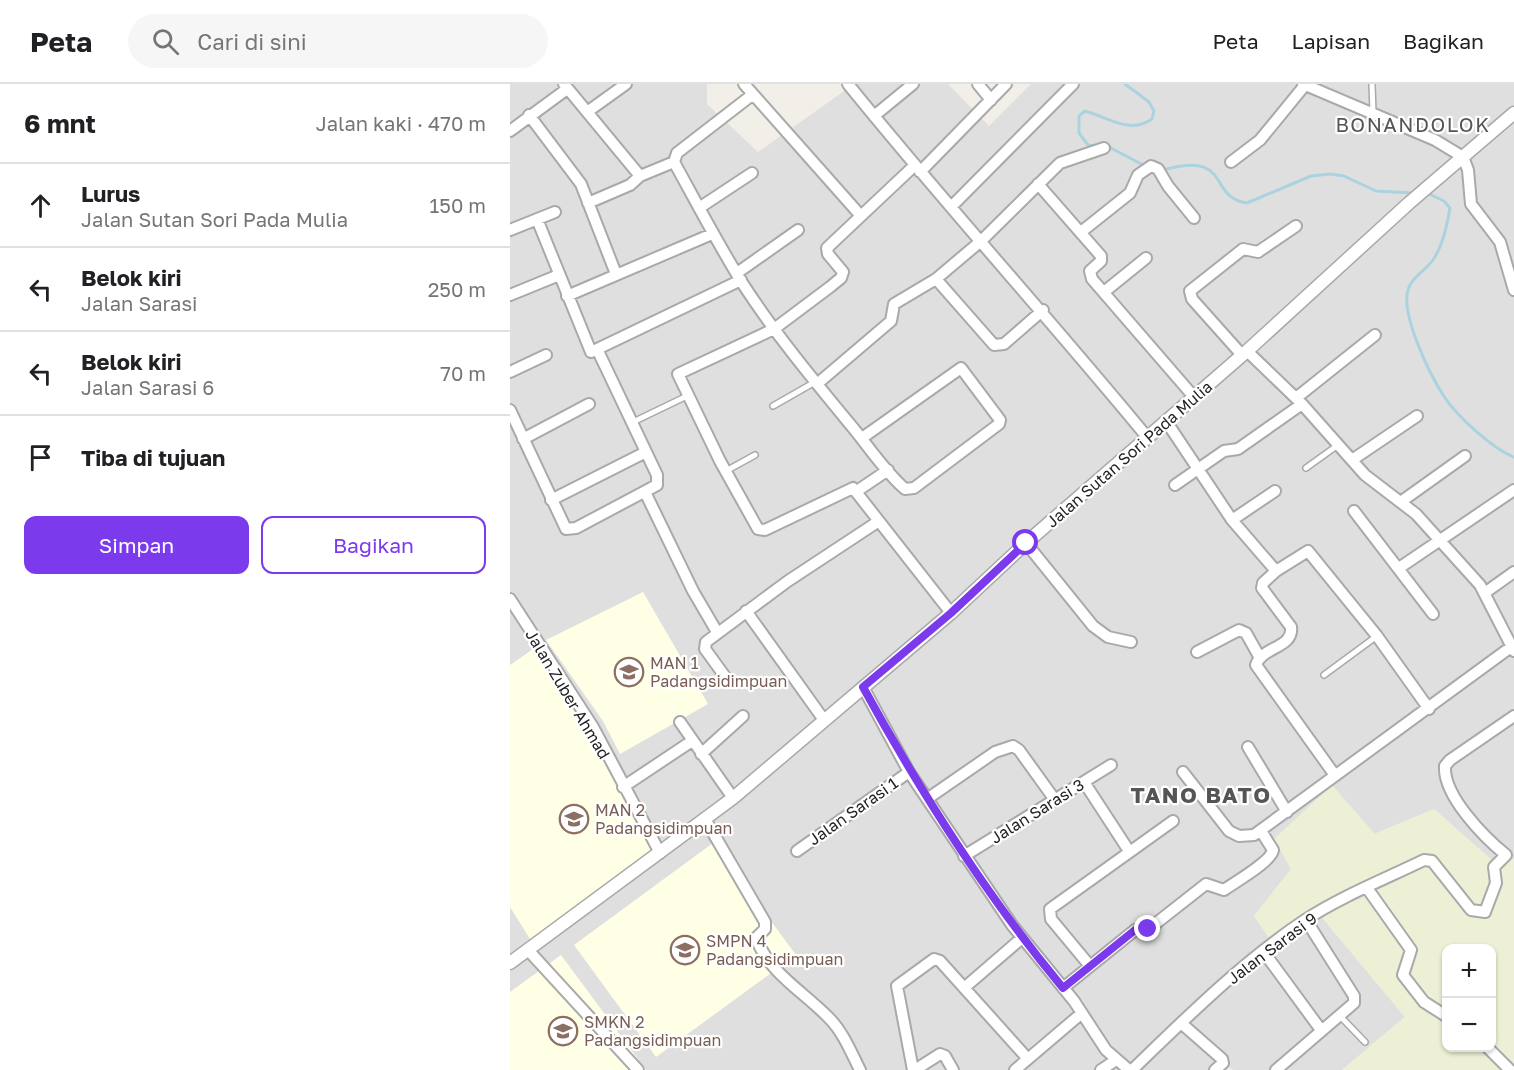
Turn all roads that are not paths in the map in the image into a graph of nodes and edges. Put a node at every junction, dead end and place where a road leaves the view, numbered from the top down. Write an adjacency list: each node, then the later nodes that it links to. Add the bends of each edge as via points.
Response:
1 (626, 84): 13 (street)
2 (744, 84): 11 (street)
3 (848, 84): 17 (street)
4 (913, 84): 17 (street)
5 (978, 84): 12 (street)
6 (1006, 84): 12 (street)
7 (1073, 84): 28 (street)
8 (1304, 84): 14 (street); 22 (street, via 1260,140)
9 (1372, 84): 14 (lane)
10 (566, 87): 13 (street); 16 (street)
11 (752, 95): 21 (street, via 677,153); 31 (street)
12 (991, 100): 23 (street)
13 (587, 112): 25 (street)
14 (1373, 114): 20 (street, via 1447,146)
15 (1514, 114): 20 (street, Jalan Sutan Sori Pada Mulia)
16 (529, 115): 18 (street); 27 (street, via 579,180)
17 (874, 116): 23 (street)
18 (510, 131)
19 (1104, 148): 26 (street, via 1064,161)
20 (1463, 157): 45 (street, via 1472,204 1500,242); 53 (street, Jalan Sutan Sori Pada Mulia)
21 (674, 162): 25 (street); 29 (street)
22 (1231, 162)
23 (917, 169): 28 (street); 31 (street)
24 (752, 173): 29 (street)
25 (640, 176): 27 (street, via 630,185)
26 (1038, 184): 37 (street); 39 (street)
27 (588, 203): 41 (street)
28 (951, 207): 39 (street)
29 (699, 208): 38 (street)
30 (555, 212): 33 (street)
31 (861, 216): 50 (street, via 827,250 842,270 841,278)
32 (1194, 218): 37 (street, via 1160,172 1155,167 1146,168 1136,177 1130,193)
33 (537, 219): 35 (street); 42 (street)
34 (1296, 226): 53 (street, via 1258,252 1243,249 1190,291 1192,299)
35 (510, 230)
36 (798, 230): 43 (street)
37 (1081, 232): 46 (street, via 1101,256 1090,274)
38 (712, 234): 41 (street); 43 (street)
39 (981, 242): 44 (street); 49 (street)
40 (1146, 258): 46 (street)
41 (616, 274): 48 (street)
42 (559, 275): 47 (street); 48 (street)
43 (739, 276): 50 (street); 52 (street)
44 (936, 279): 49 (street, via 994,345 1004,344); 56 (street, via 894,304 891,321)
45 (1514, 290)
46 (1104, 292): 58 (street)
47 (510, 295)
48 (567, 296): 52 (street, via 588,349)
49 (1042, 310): 66 (street)
50 (774, 329): 56 (street); 57 (street, via 680,372 678,378)
51 (1375, 335): 59 (street)
52 (598, 351): 64 (street)
53 (1245, 353): 58 (street, Jalan Sutan Sori Pada Mulia); 59 (street)
54 (546, 355): 55 (street)
55 (510, 372)
56 (816, 383): 61 (lane); 67 (street)
57 (687, 396): 64 (lane); 77 (street)
58 (1194, 397): 65 (street, Jalan Sutan Sori Pada Mulia)
59 (1299, 401): 69 (street); 76 (street, via 1238,449 1224,452)
60 (589, 404): 68 (street)
61 (773, 406)
62 (510, 410): 68 (street)
63 (1417, 416): 73 (street)
64 (633, 422): 70 (street)
65 (1166, 422): 66 (street, Jalan Sutan Sori Pada Mulia); 76 (street)
66 (1147, 437): 89 (street, Jalan Sutan Sori Pada Mulia)
67 (862, 438): 75 (street); 75 (street, via 961,368 1000,418 999,424 910,489 901,486)
68 (523, 439): 83 (street)
69 (1339, 444): 73 (street); 74 (lane)
70 (646, 452): 82 (street, via 659,482); 83 (street)
71 (755, 455): 77 (lane)
72 (1465, 456): 84 (street)
73 (1352, 460): 84 (street, via 1371,480)
74 (1306, 468)
75 (888, 470): 79 (street)
76 (1197, 470): 78 (street); 86 (street)
77 (726, 471): 79 (street, via 762,531 848,488)
78 (1174, 485)
79 (857, 490): 87 (street)
80 (1514, 490): 88 (street)
81 (1275, 491): 86 (street)
82 (645, 492): 83 (street, via 570,530); 98 (street)
83 (551, 500)
84 (1402, 501): 88 (street)
85 (1354, 511): 90 (street)
86 (1232, 520): 91 (street)
87 (879, 521): 95 (street); 96 (street)
88 (1439, 539): 90 (street); 93 (street)
89 (1026, 543): 96 (street, Jalan Sutan Sori Pada Mulia); 100 (street, via 1093,626 1108,637)
90 (1398, 568): 97 (street)
91 (1276, 571): 99 (street, via 1308,551); 103 (street, via 1262,588 1292,633)
92 (1514, 572): 93 (street)
93 (1486, 592): 101 (street)
94 (510, 599): 120 (street, Jalan Zuber Ahmad, via 592,727)
95 (746, 611): 98 (street); 110 (street)
96 (951, 613): 106 (street, Jalan Sutan Sori Pada Mulia)
97 (1433, 614)
98 (717, 632): 105 (street, via 705,647)
99 (1377, 636): 104 (lane); 107 (street)
100 (1131, 642)
101 (1513, 649): 107 (street)
102 (1197, 652): 103 (street, via 1241,630)
103 (1260, 658): 118 (street, via 1257,667)
104 (1324, 675)
105 (729, 682)
106 (863, 687): 110 (street, Jalan Sutan Sori Pada Mulia); 116 (street)
107 (1429, 710): 118 (street)
108 (743, 716): 114 (street)
109 (1514, 716): 132 (street, Jalan Sarasi 9, via 1450,760 1444,770 1468,819 1506,855 1494,867 1496,883 1485,912 1471,910 1432,861 1424,860)
110 (824, 720): 121 (street, Jalan Sutan Sori Pada Mulia)
111 (680, 723): 112 (street)
112 (692, 741): 114 (street); 120 (street)
113 (1248, 747): 124 (street)
114 (701, 754): 121 (street)
115 (1111, 765): 119 (street, Jalan Sarasi 3)
116 (909, 772): 122 (street); 128 (street, Jalan Sarasi 1)
117 (1183, 772): 127 (street, via 1229,831 1242,837)
118 (1334, 774): 124 (street)
119 (1084, 782): 123 (street, Jalan Sarasi 3); 129 (street)
120 (623, 787): 130 (street, Jalan Zuber Ahmad)
121 (734, 798): 125 (street, Jalan Sutan Sori Pada Mulia)
122 (927, 799): 123 (street, via 995,752 1013,746); 131 (street)
123 (1055, 800): 131 (street, Jalan Sarasi 3)
124 (1287, 812): 127 (street)
125 (705, 819): 130 (street, Jalan Sutan Sori Pada Mulia); 151 (street, via 765,922 765,929 756,938 764,954 779,973 834,1023)
126 (1173, 821): 129 (street)
127 (1261, 831): 138 (street, via 1273,850 1272,856 1224,890 1206,884 1150,928 1135,930)
128 (796, 851)
129 (1129, 851): 138 (street, via 1049,912 1051,920)
130 (660, 852): 135 (street, Jalan Sutan Sori Pada Mulia)
131 (964, 856): 134 (street)
132 (1367, 888): 133 (street, Jalan Sarasi 9); 142 (street, via 1411,950 1403,975 1424,1002)
133 (1306, 920): 136 (street, Jalan Sarasi 9); 143 (street, via 1354,996 1354,1003)
134 (1022, 938): 139 (street); 140 (street)
135 (528, 950): 137 (street, Jalan Sutan Sori Pada Mulia); 150 (street)
136 (1263, 951): 144 (street, Jalan Sarasi 9); 145 (street)
137 (510, 963)
138 (1090, 966): 140 (street)
139 (964, 988): 148 (street); 152 (street, via 936,959 897,986)
140 (1063, 988): 141 (street)
141 (1082, 1013): 148 (street); 149 (street)
142 (1442, 1013)
143 (1340, 1016): 145 (street); 146 (lane)
144 (1181, 1023): 156 (street, Jalan Sarasi 9); 157 (street, via 1222,1059)
145 (1321, 1030): 158 (street)
146 (1365, 1042)
147 (1493, 1052): 159 (street)
148 (1029, 1059): 154 (street)
149 (1116, 1060): 155 (street); 156 (street)
150 (638, 1070)
151 (860, 1070)
152 (914, 1070): 153 (street, via 940,1054)
153 (953, 1070)
154 (1015, 1070)
155 (1101, 1070)
156 (1131, 1070)
157 (1215, 1070)
158 (1276, 1070)
159 (1510, 1070)

